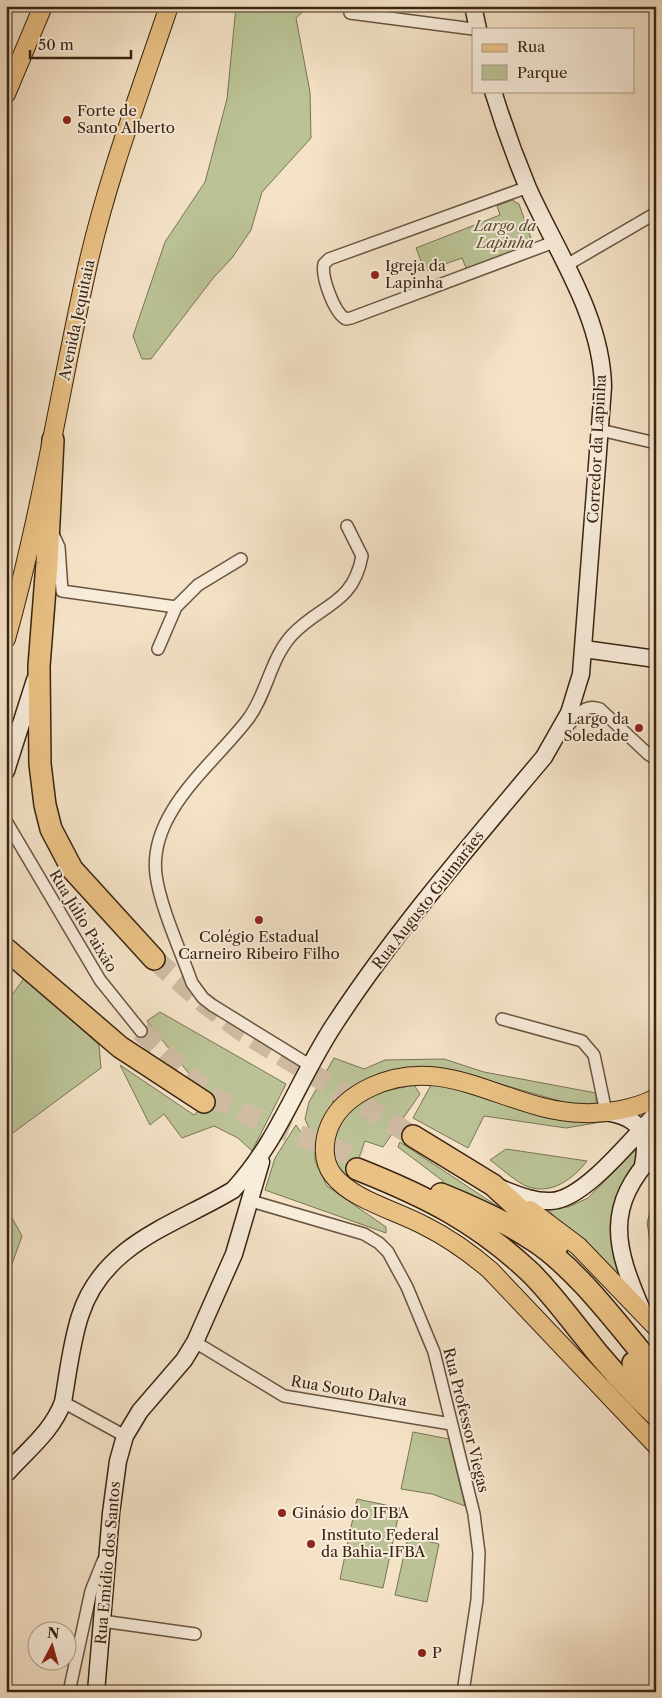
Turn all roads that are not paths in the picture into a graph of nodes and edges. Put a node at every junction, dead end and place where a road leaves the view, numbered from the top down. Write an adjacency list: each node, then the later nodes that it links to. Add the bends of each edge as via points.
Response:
1 (42, 6): 8 (main road)
2 (170, 6): 14 (main road, Avenida Jequitaia, via 120,146 99,221)
3 (473, 6): 5 (main road)
4 (350, 13): 6 (street)
5 (478, 28)
6 (472, 29)
7 (493, 92): 9 (main road, Corredor da Lapinha)
8 (6, 94)
9 (528, 187): 11 (main road, Corredor da Lapinha); 11 (street, via 329,260 324,264 324,277 337,311 346,319 352,318)
10 (656, 213): 12 (street)
11 (554, 242): 12 (main road, Corredor da Lapinha)
12 (565, 266): 13 (main road, Corredor da Lapinha, via 601,355)
13 (600, 430): 15 (street); 22 (main road, Corredor da Lapinha)
14 (53, 440): 16 (highway); 20 (main road, Avenida Jequitaia)
15 (656, 443)
16 (49, 525): 19 (street, via 60,547 62,591); 24 (highway)
17 (347, 526): 33 (street, via 362,556 355,581 340,598 300,628 286,643 249,717 182,797 167,822 158,842 156,860 160,890 198,993 212,1006)
18 (241, 559): 19 (street, via 198,585)
19 (176, 608): 21 (street)
20 (6, 639)
21 (158, 649)
22 (584, 649): 23 (main road); 25 (main road, Rua Augusto Guimarães, via 576,694)
23 (656, 659)
24 (39, 666): 27 (main road); 30 (highway, via 42,784 51,829 72,870)
25 (556, 738): 26 (street, via 583,709 595,707); 33 (main road, Rua Augusto Guimarães, via 380,958 332,1028)
26 (656, 759)
27 (6, 771)
28 (6, 821): 32 (street, Rua Júlio Paixão, via 100,980)
29 (6, 949): 35 (highway, via 120,1048)
30 (154, 959)
31 (502, 1019): 36 (street, via 582,1041 594,1055)
32 (141, 1032)
33 (311, 1066): 40 (main road, Rua Augusto Guimarães)
34 (656, 1098): 36 (main road)
35 (204, 1102)
36 (606, 1112): 38 (main road, via 628,1118); 59 (main road, via 561,1110 441,1076 402,1077 360,1092 346,1103 329,1128 325,1157 332,1175 346,1188 424,1225 471,1254 490,1270)
37 (656, 1114): 38 (main road)
38 (640, 1130): 42 (main road, via 646,1143); 43 (main road, via 586,1185 564,1199 540,1201)
39 (413, 1136): 43 (highway)
40 (264, 1152): 44 (main road); 45 (main road, Rua Emídio dos Santos)
41 (656, 1152): 42 (main road)
42 (643, 1165): 47 (main road, via 634,1177 622,1206 619,1238 620,1254)
43 (493, 1185): 47 (main road, via 547,1220 578,1246); 50 (highway, via 589,1276)
44 (233, 1190): 45 (main road); 54 (main road, via 138,1241 110,1264 80,1315)
45 (251, 1201): 49 (main road, Rua Emídio dos Santos, via 234,1254); 56 (street, Rua Professor Viegas, via 364,1234 388,1252 407,1287 434,1352)
46 (488, 1216): 51 (highway, via 534,1240 557,1259); 52 (highway, via 473,1207 359,1164 442,1206 504,1249 550,1294); 53 (highway, via 557,1273)
47 (642, 1312): 48 (main road)
48 (656, 1327)
49 (195, 1342): 56 (street, Rua Souto Dalva, via 284,1396); 58 (main road, Rua Emídio dos Santos, via 184,1360 140,1411)
50 (656, 1353)
51 (656, 1370)
52 (618, 1377): 55 (highway); 57 (main road)
53 (656, 1390)
54 (63, 1402): 58 (street); 60 (main road, via 50,1426)
55 (656, 1415)
56 (451, 1424): 66 (street, Rua Professor Viegas, via 478,1535 477,1600)
57 (656, 1429)
58 (125, 1436): 61 (main road, Rua Emídio dos Santos, via 118,1460)
59 (656, 1445)
60 (6, 1474)
61 (109, 1546): 62 (main road, Rua Emídio dos Santos); 64 (street, via 92,1591)
62 (102, 1621): 63 (street); 65 (main road, Rua Emídio dos Santos)
63 (195, 1634)
64 (69, 1692)
65 (96, 1692)
66 (463, 1692)

